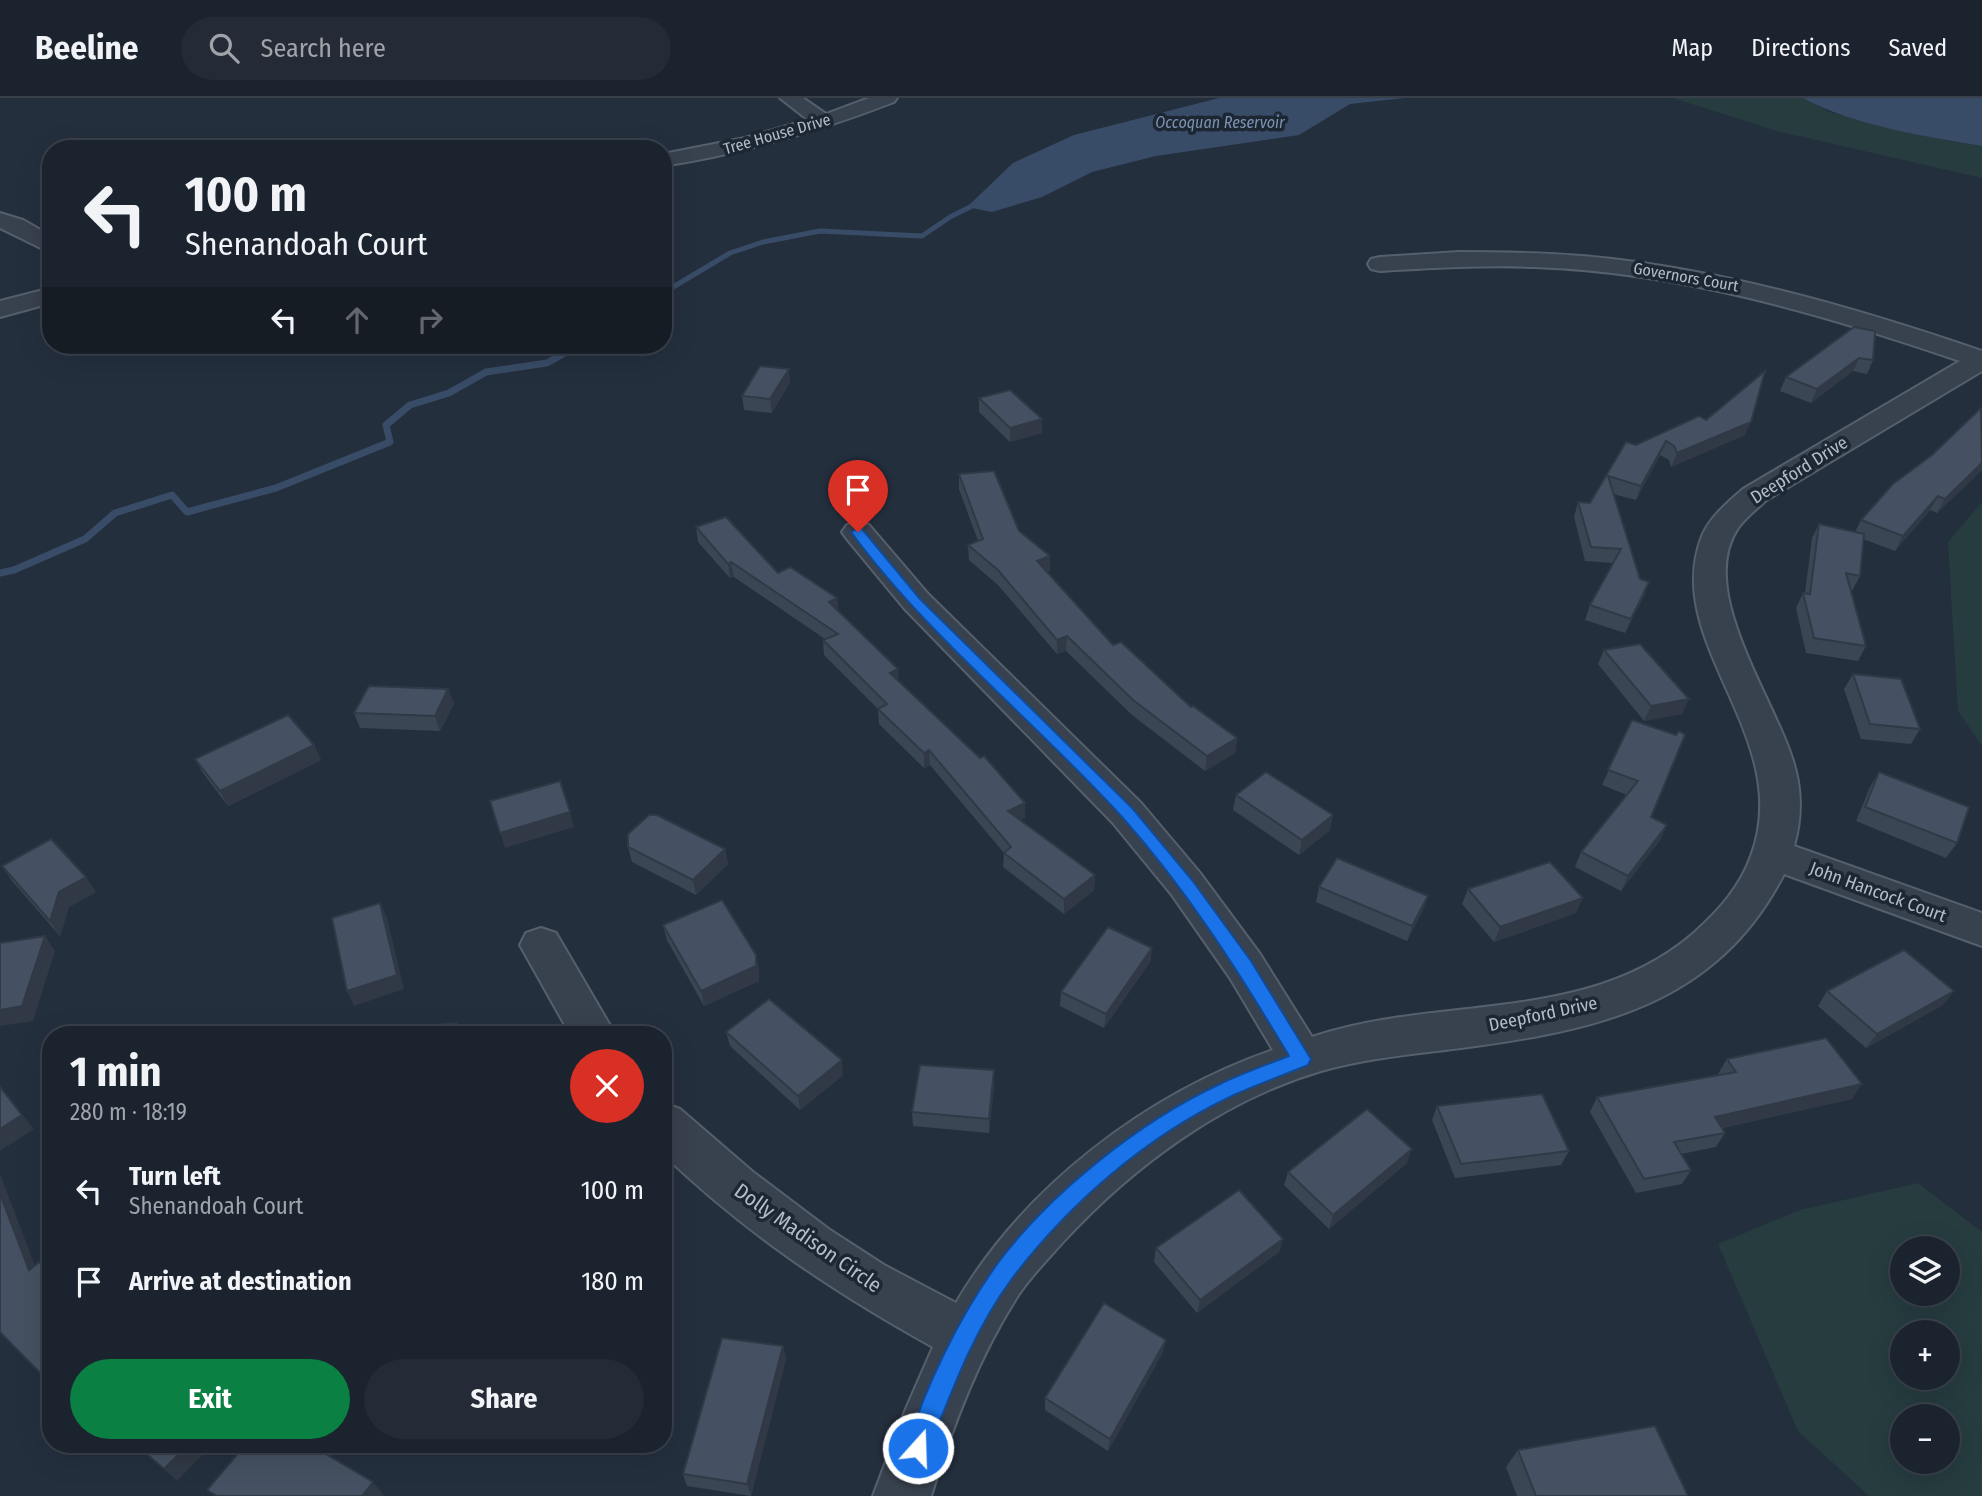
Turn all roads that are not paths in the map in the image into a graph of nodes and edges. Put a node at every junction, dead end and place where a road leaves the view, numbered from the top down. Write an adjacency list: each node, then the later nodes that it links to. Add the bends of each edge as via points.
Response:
1 (790, 98): 3 (street)
2 (887, 98): 3 (street, Tree House Drive)
3 (824, 122): 4 (street, Tree House Drive, via 744,146)
4 (672, 158)
5 (0, 220): 6 (street)
6 (42, 241)
7 (1380, 264): 10 (street, Governors Court, via 1512,257 1648,269 1811,305)
8 (42, 297): 9 (street)
9 (0, 309)
10 (1982, 360): 12 (street, Deepford Drive, via 1754,495 1719,533 1710,561 1709,593 1778,771 1780,809)
11 (858, 532): 16 (street, via 916,601 1127,813 1245,966)
12 (1773, 854): 13 (street, John Hancock Court); 16 (street, Deepford Drive, via 1748,903 1726,930 1656,981 1596,1006 1363,1042)
13 (1982, 930)
14 (541, 945): 15 (street)
15 (588, 1026)
16 (1301, 1059): 18 (street, Deepford Drive, via 1226,1090 1114,1160 1056,1212 1003,1273)
17 (672, 1131): 18 (street, Dolly Madison Circle, via 777,1221 865,1281)
18 (965, 1336): 19 (street, Deepford Drive, via 925,1424)
19 (902, 1496)

